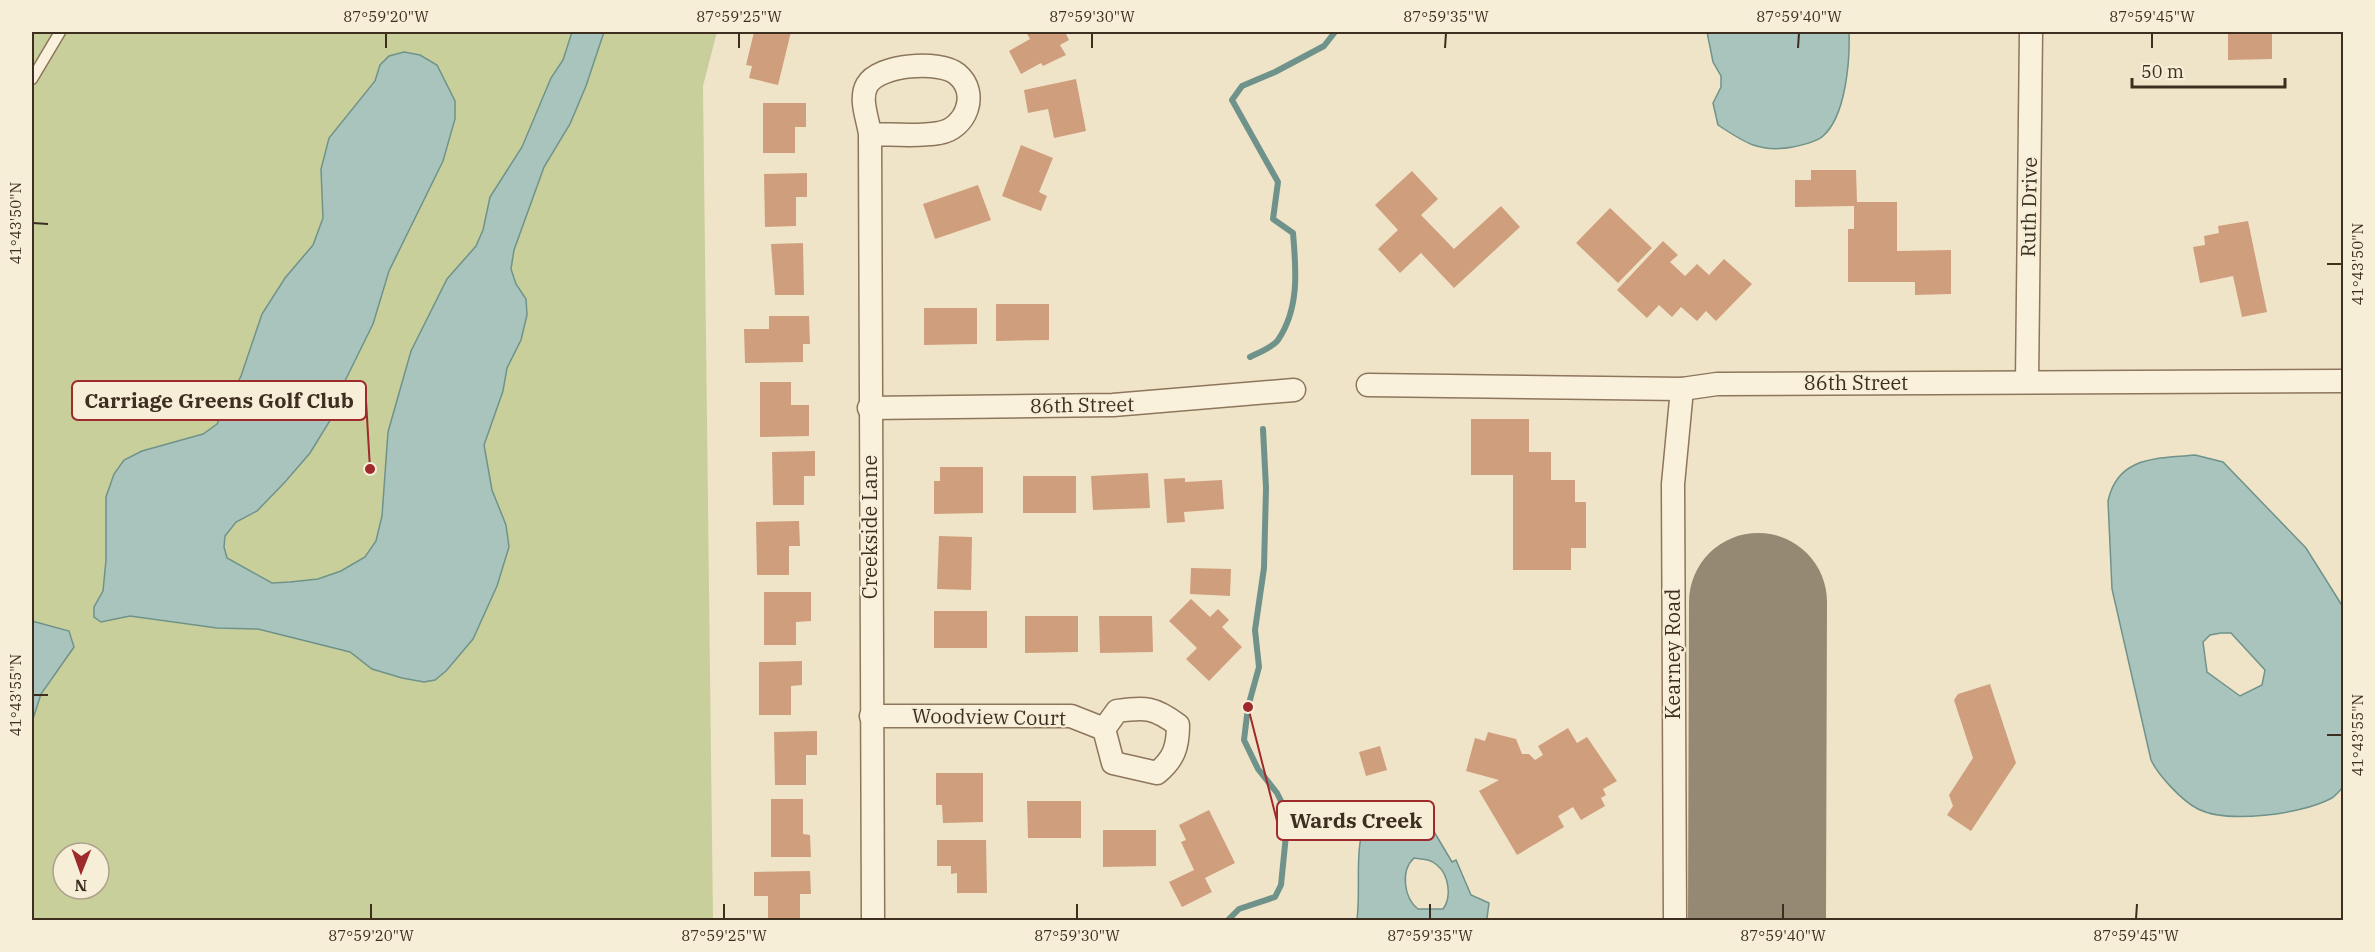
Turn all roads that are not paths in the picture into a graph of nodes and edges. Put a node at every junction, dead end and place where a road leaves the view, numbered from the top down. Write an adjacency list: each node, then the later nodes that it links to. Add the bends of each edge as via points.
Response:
1 (60, 32): 3 (lane)
2 (2031, 32): 6 (street, Ruth Drive)
3 (32, 80)
4 (870, 134): 4 (street, Creekside Lane, via 940,133 958,127 969,102 965,84 956,74 942,68 893,68 879,73 867,85 863,102); 10 (street, Creekside Lane)
5 (2343, 381): 6 (street, 86th Street)
6 (2027, 382): 8 (street, 86th Street, via 1717,384)
7 (1368, 386): 8 (street, 86th Street)
8 (1682, 388): 14 (street, Kearney Road, via 1673,484)
9 (1294, 390): 10 (street, 86th Street, via 1113,405)
10 (869, 408): 11 (street, Creekside Lane)
11 (871, 716): 12 (street, Woodview Court, via 1071,716); 13 (street, Creekside Lane)
12 (1104, 729)
13 (873, 921)
14 (1675, 921)

